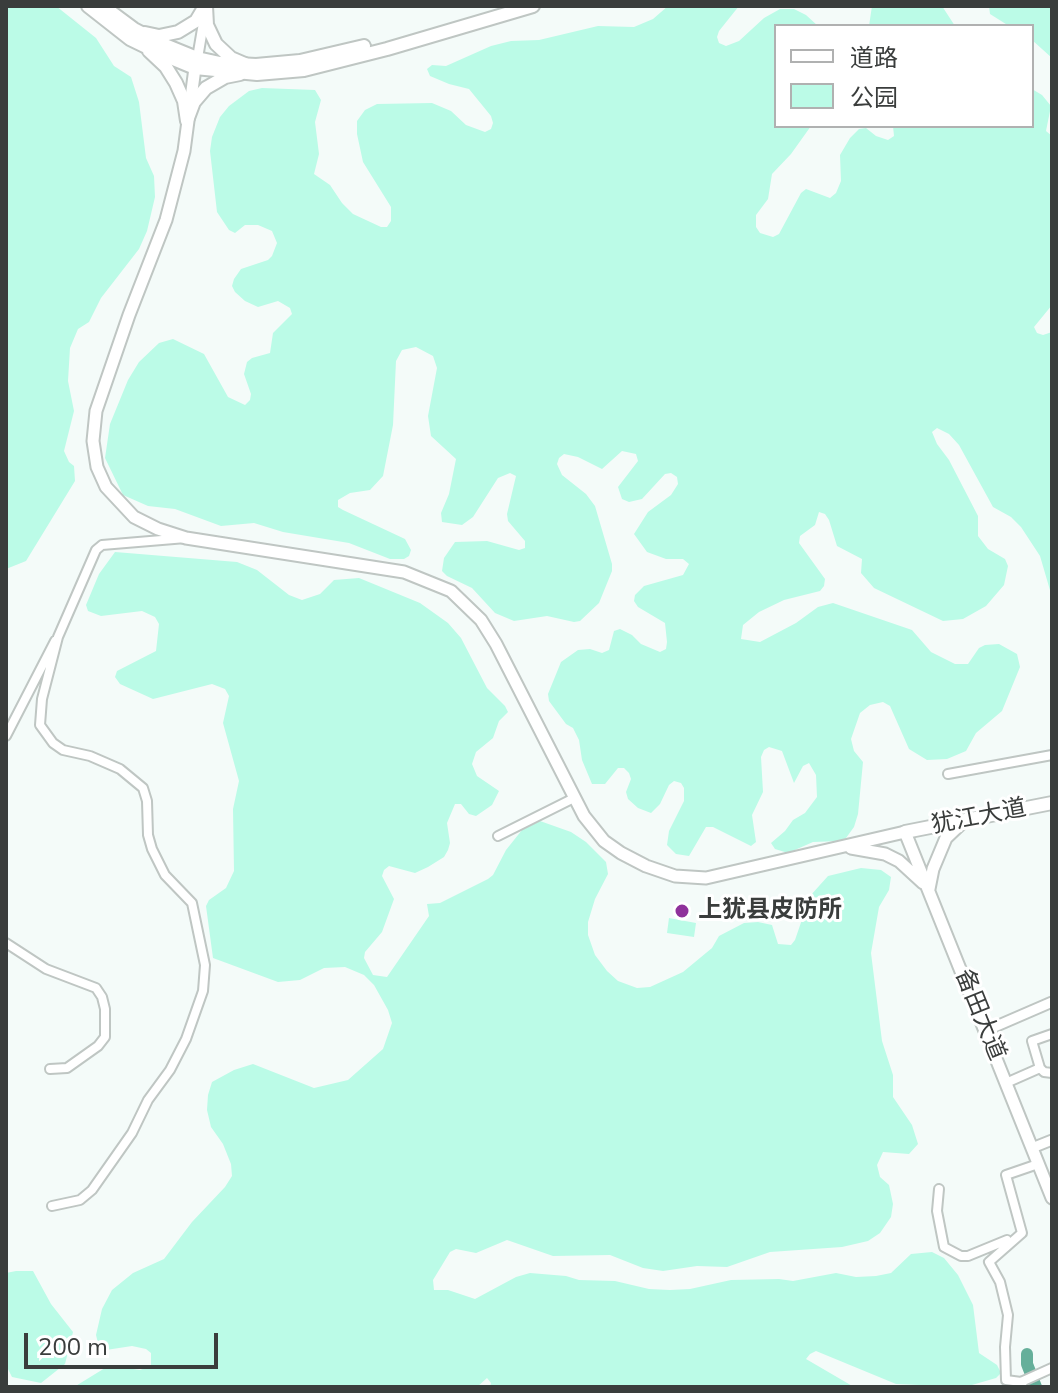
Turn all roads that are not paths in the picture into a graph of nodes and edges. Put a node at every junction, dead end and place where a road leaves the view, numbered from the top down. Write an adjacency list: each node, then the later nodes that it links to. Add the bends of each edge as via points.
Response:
1 (88, 6): 6 (main road)
2 (103, 6): 6 (main road)
3 (206, 6): 6 (main road, via 196,21 172,34); 7 (street); 8 (main road, via 216,44 237,61)
4 (505, 6): 8 (main road, via 371,45)
5 (533, 6): 9 (main road, via 304,70)
6 (132, 34): 7 (main road); 10 (main road, via 171,74)
7 (196, 63): 8 (main road); 9 (main road); 10 (main road)
8 (256, 65)
9 (240, 74): 10 (main road, via 206,88)
10 (187, 121): 11 (main road, via 166,220 103,387 93,441 97,467 119,502 134,517)
11 (186, 538): 12 (street, via 102,545 89,561); 16 (main road, via 404,572 451,591 481,620 496,644)
12 (58, 637): 13 (street); 36 (street, via 40,725 63,750 106,762 143,788 152,849 165,875 192,903 205,977 177,1058 121,1150 86,1195)
13 (6, 736)
14 (1052, 755): 15 (street)
15 (948, 774)
16 (574, 798): 20 (street); 21 (main road, via 613,847 675,876 706,878)
17 (1052, 803): 18 (main road, 犹江大道)
18 (965, 820): 19 (main road, 犹江大道); 22 (main road, via 946,838)
19 (905, 832): 21 (main road); 22 (main road, 备田大道)
20 (498, 836)
21 (842, 847): 22 (main road, via 885,854)
22 (929, 890): 25 (main road, 备田大道)
23 (6, 943): 28 (street, via 46,969 96,988 102,997 105,1037 67,1068)
24 (1052, 1002): 25 (street)
25 (985, 1031): 30 (main road, 备田大道)
26 (1052, 1034): 27 (street, via 1032,1041)
27 (1040, 1068): 29 (street); 30 (street)
28 (50, 1069)
29 (1052, 1073)
30 (1006, 1083): 32 (main road, 备田大道)
31 (1052, 1140): 32 (street)
32 (1032, 1148): 33 (main road, 备田大道)
33 (1038, 1164): 35 (main road, 备田大道); 37 (street, via 1006,1175 1022,1233)
34 (939, 1189): 37 (street, via 944,1247 968,1256)
35 (1052, 1198)
36 (52, 1206)
37 (1018, 1235): 39 (street, via 989,1262 1008,1315 1006,1380)
38 (1052, 1368): 39 (street)
39 (1022, 1384)

